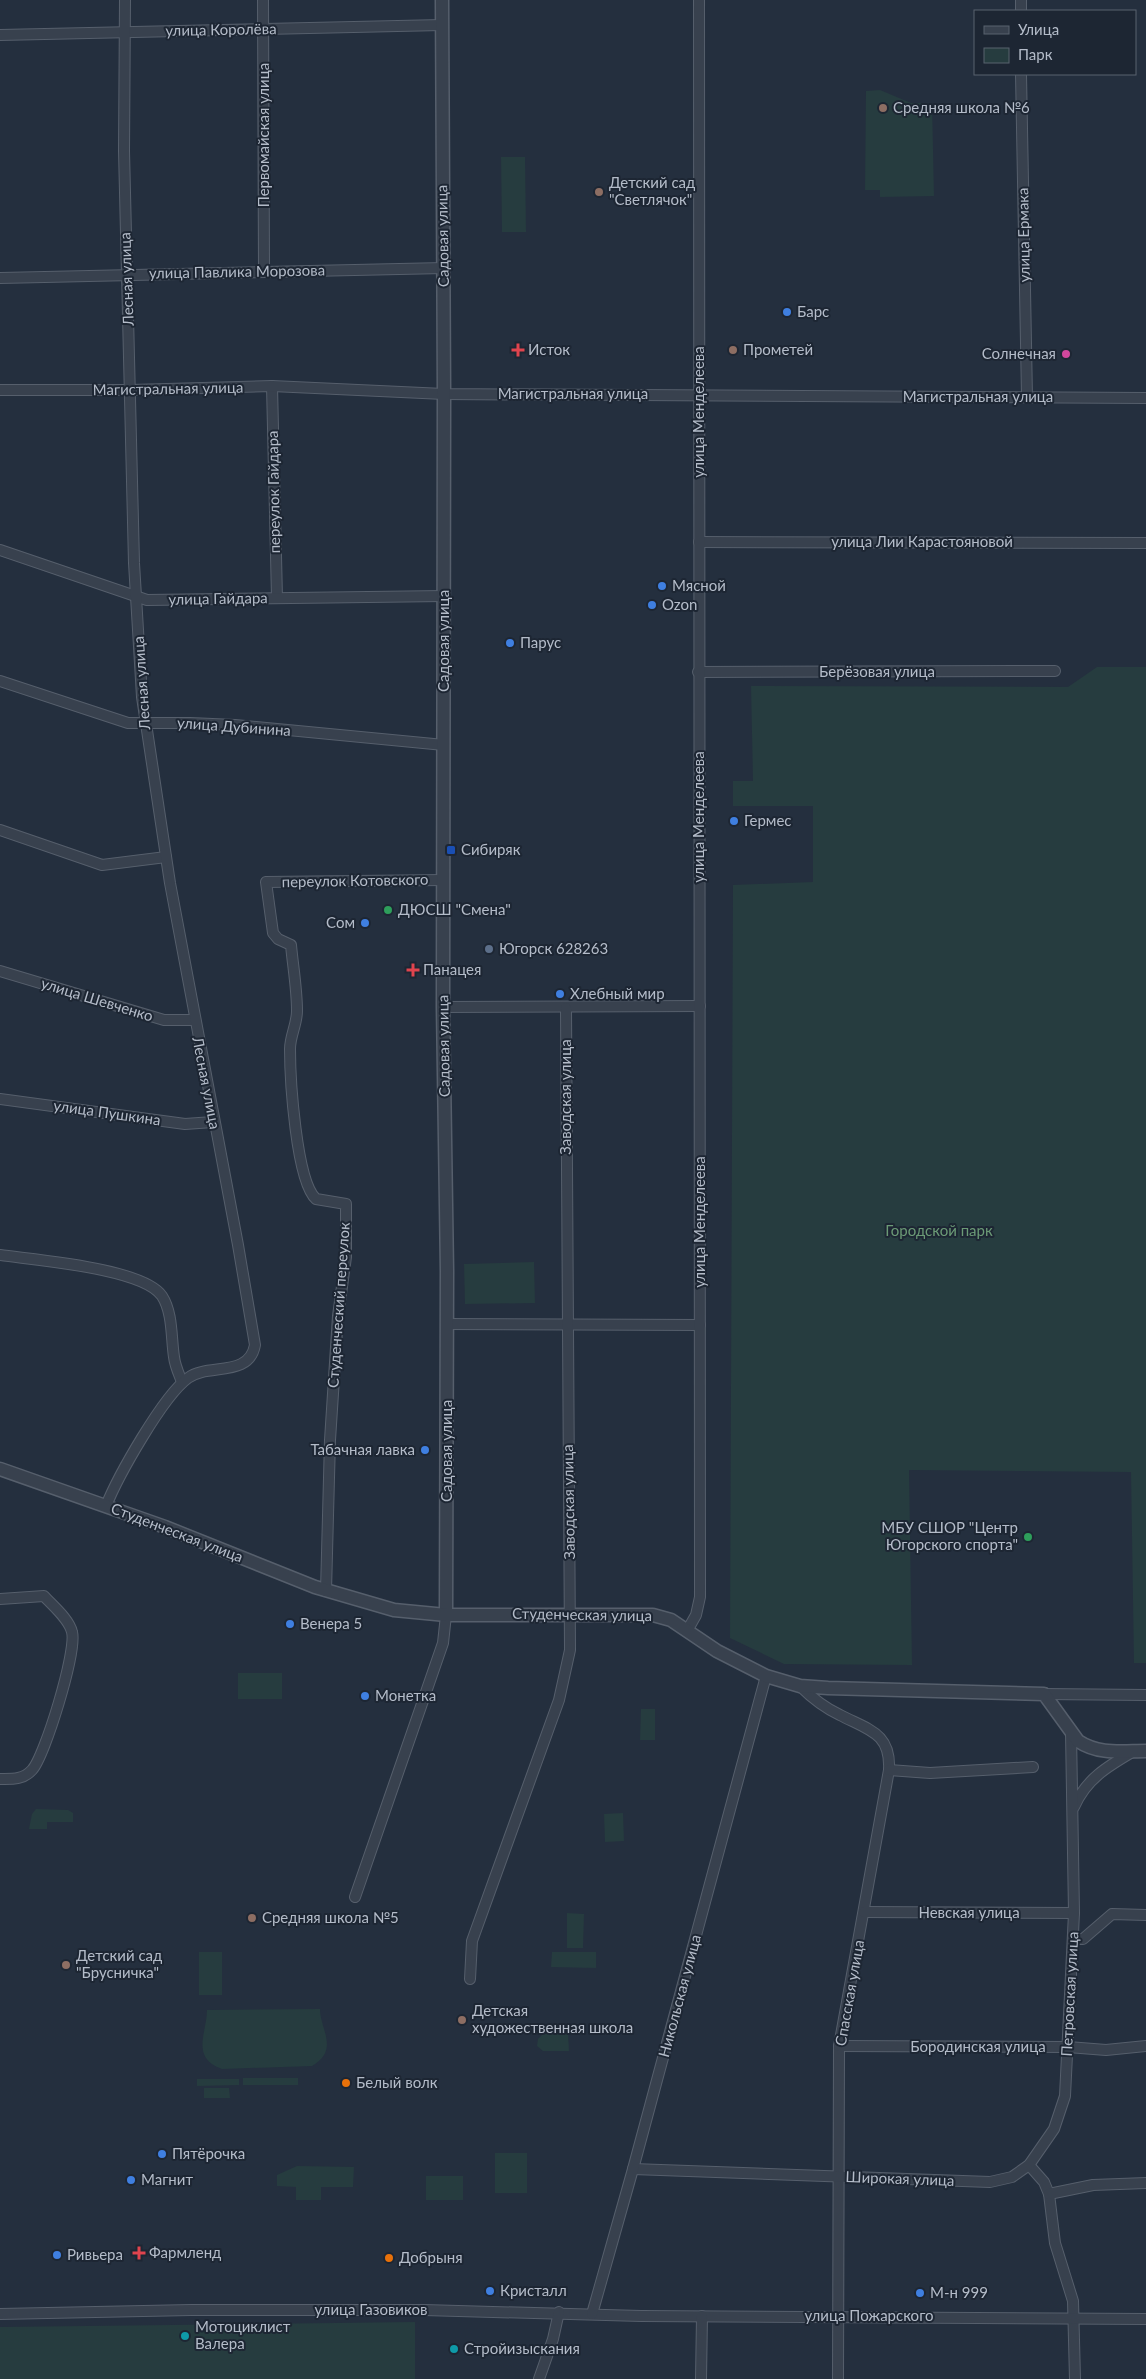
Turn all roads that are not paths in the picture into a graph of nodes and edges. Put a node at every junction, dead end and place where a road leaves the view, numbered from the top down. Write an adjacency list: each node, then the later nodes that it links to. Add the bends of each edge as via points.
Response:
1 (125, 0): 7 (street, Лесная улица)
2 (263, 0): 6 (street, Первомайская улица)
3 (442, 0): 5 (street, Садовая улица)
4 (699, 0): 18 (street, улица Менделеева)
5 (442, 26): 6 (street, улица Королёва); 10 (street, Садовая улица)
6 (264, 29): 7 (street, улица Королёва); 11 (street, Первомайская улица)
7 (125, 33): 8 (street, улица Королёва); 12 (street, Лесная улица)
8 (0, 36)
9 (1021, 75): 19 (street, улица Ермака)
10 (444, 268): 11 (street, улица Павлика Морозова); 17 (street, Садовая улица)
11 (264, 271): 12 (street, улица Павлика Морозова)
12 (127, 275): 13 (street, улица Павлика Морозова); 16 (street, Лесная улица)
13 (0, 278)
14 (272, 386): 16 (street, Магистральная улица); 17 (street, Магистральная улица); 26 (street, переулок Гайдара)
15 (0, 390): 16 (street, Магистральная улица)
16 (131, 390): 24 (street, Лесная улица)
17 (444, 394): 18 (street, Магистральная улица); 25 (street, Садовая улица)
18 (699, 394): 19 (street, Магистральная улица); 21 (street, улица Менделеева)
19 (1027, 397): 20 (street, Магистральная улица)
20 (1146, 398)
21 (699, 542): 22 (street, улица Лии Карастояновой); 28 (street, улица Менделеева)
22 (1146, 543)
23 (0, 550): 24 (street, улица Гайдара)
24 (136, 596): 26 (street, улица Гайдара, via 162,601); 30 (street, Лесная улица)
25 (444, 596): 26 (street, улица Гайдара); 31 (street, Садовая улица)
26 (277, 598)
27 (1055, 671): 28 (street, Берёзовая улица)
28 (698, 672): 37 (street, улица Менделеева)
29 (0, 681): 30 (street, улица Дубинина, via 111,718)
30 (144, 724): 31 (street, улица Дубинина, via 236,726); 33 (street, Лесная улица)
31 (444, 745): 34 (street, Садовая улица)
32 (0, 830): 33 (street, via 102,865)
33 (166, 857): 40 (street, Лесная улица)
34 (443, 880): 35 (street, переулок Котовского); 38 (street, Садовая улица)
35 (266, 882): 50 (street, Студенческий переулок, via 273,933 291,946 297,1012 290,1047 294,1119 307,1187 316,1199 346,1204 346,1257 330,1440)
36 (0, 971): 40 (street, улица Шевченко, via 164,1020)
37 (700, 1006): 39 (street); 46 (street, улица Менделеева)
38 (444, 1007): 39 (street); 44 (street, Садовая улица)
39 (566, 1008): 45 (street, Заводская улица)
40 (194, 1020): 42 (street, Лесная улица)
41 (0, 1099): 42 (street, улица Пушкина, via 185,1124)
42 (214, 1122): 47 (street, Лесная улица, via 254,1335 254,1350 237,1366 199,1373)
43 (0, 1255): 47 (street, via 103,1270 128,1276 154,1289 166,1306 174,1358)
44 (447, 1324): 45 (street); 53 (street, Садовая улица)
45 (567, 1324): 46 (street); 52 (street, Заводская улица)
46 (700, 1325): 54 (street, улица Менделеева, via 700,1597 696,1615)
47 (182, 1382): 49 (street, via 154,1419 119,1476)
48 (0, 1469): 49 (street, Студенческая улица)
49 (106, 1506): 50 (street, Студенческая улица)
50 (326, 1591): 53 (street, Студенческая улица, via 403,1612)
51 (0, 1599): 63 (street, via 44,1596 68,1623 73,1634 63,1688 38,1761 26,1776)
52 (570, 1614): 53 (street, Студенческая улица); 54 (street, Студенческая улица, via 653,1615 671,1620); 70 (street, Заводская улица, via 570,1650 564,1682 472,1941)
53 (446, 1615): 65 (street, Садовая улица, via 443,1643)
54 (687, 1631): 55 (street, Студенческая улица, via 722,1654)
55 (766, 1676): 56 (street, Студенческая улица); 75 (street, Никольская улица)
56 (800, 1686): 57 (street, Студенческая улица); 62 (street, Спасская улица, via 825,1707 880,1737 887,1747)
57 (1044, 1694): 58 (street); 59 (street)
58 (1146, 1695)
59 (1071, 1732): 60 (street, via 1078,1741 1095,1750); 64 (street, Петровская улица)
60 (1140, 1751): 64 (street, Петровская улица, via 1103,1770 1088,1783 1080,1792)
61 (1033, 1767): 62 (street, via 930,1773)
62 (889, 1770): 66 (street, Спасская улица)
63 (0, 1779)
64 (1071, 1813): 67 (street, Петровская улица)
65 (355, 1897)
66 (864, 1912): 67 (street, Невская улица); 71 (street, Спасская улица)
67 (1074, 1913): 69 (street, Петровская улица)
68 (1146, 1914): 69 (street, via 1112,1914 1083,1938)
69 (1074, 1939): 73 (street, Петровская улица)
70 (470, 1979)
71 (839, 2046): 73 (street, Бородинская улица); 76 (street, Спасская улица)
72 (1146, 2046): 73 (street, Бородинская улица, via 1106,2050)
73 (1068, 2047): 74 (street, Петровская улица, via 1063,2106 1054,2129)
74 (1029, 2165): 76 (street, Широкая улица, via 1012,2177 990,2182); 78 (street, via 1044,2182)
75 (633, 2169): 76 (street, Широкая улица); 81 (street, Никольская улица)
76 (838, 2177): 83 (street, Спасская улица)
77 (1146, 2183): 78 (street, via 1093,2185)
78 (1049, 2194): 84 (street, via 1055,2243 1068,2282)
79 (559, 2312): 80 (street, улица Газовиков, via 227,2310); 81 (street, улица Газовиков); 86 (street)
80 (0, 2314)
81 (592, 2314): 82 (street, улица Пожарского)
82 (702, 2316): 83 (street, улица Пожарского); 87 (street)
83 (838, 2316): 84 (street, улица Пожарского); 88 (street, Спасская улица)
84 (1075, 2318): 85 (street, улица Пожарского); 89 (street)
85 (1146, 2319)
86 (539, 2379)
87 (701, 2379)
88 (838, 2379)
89 (1075, 2379)

